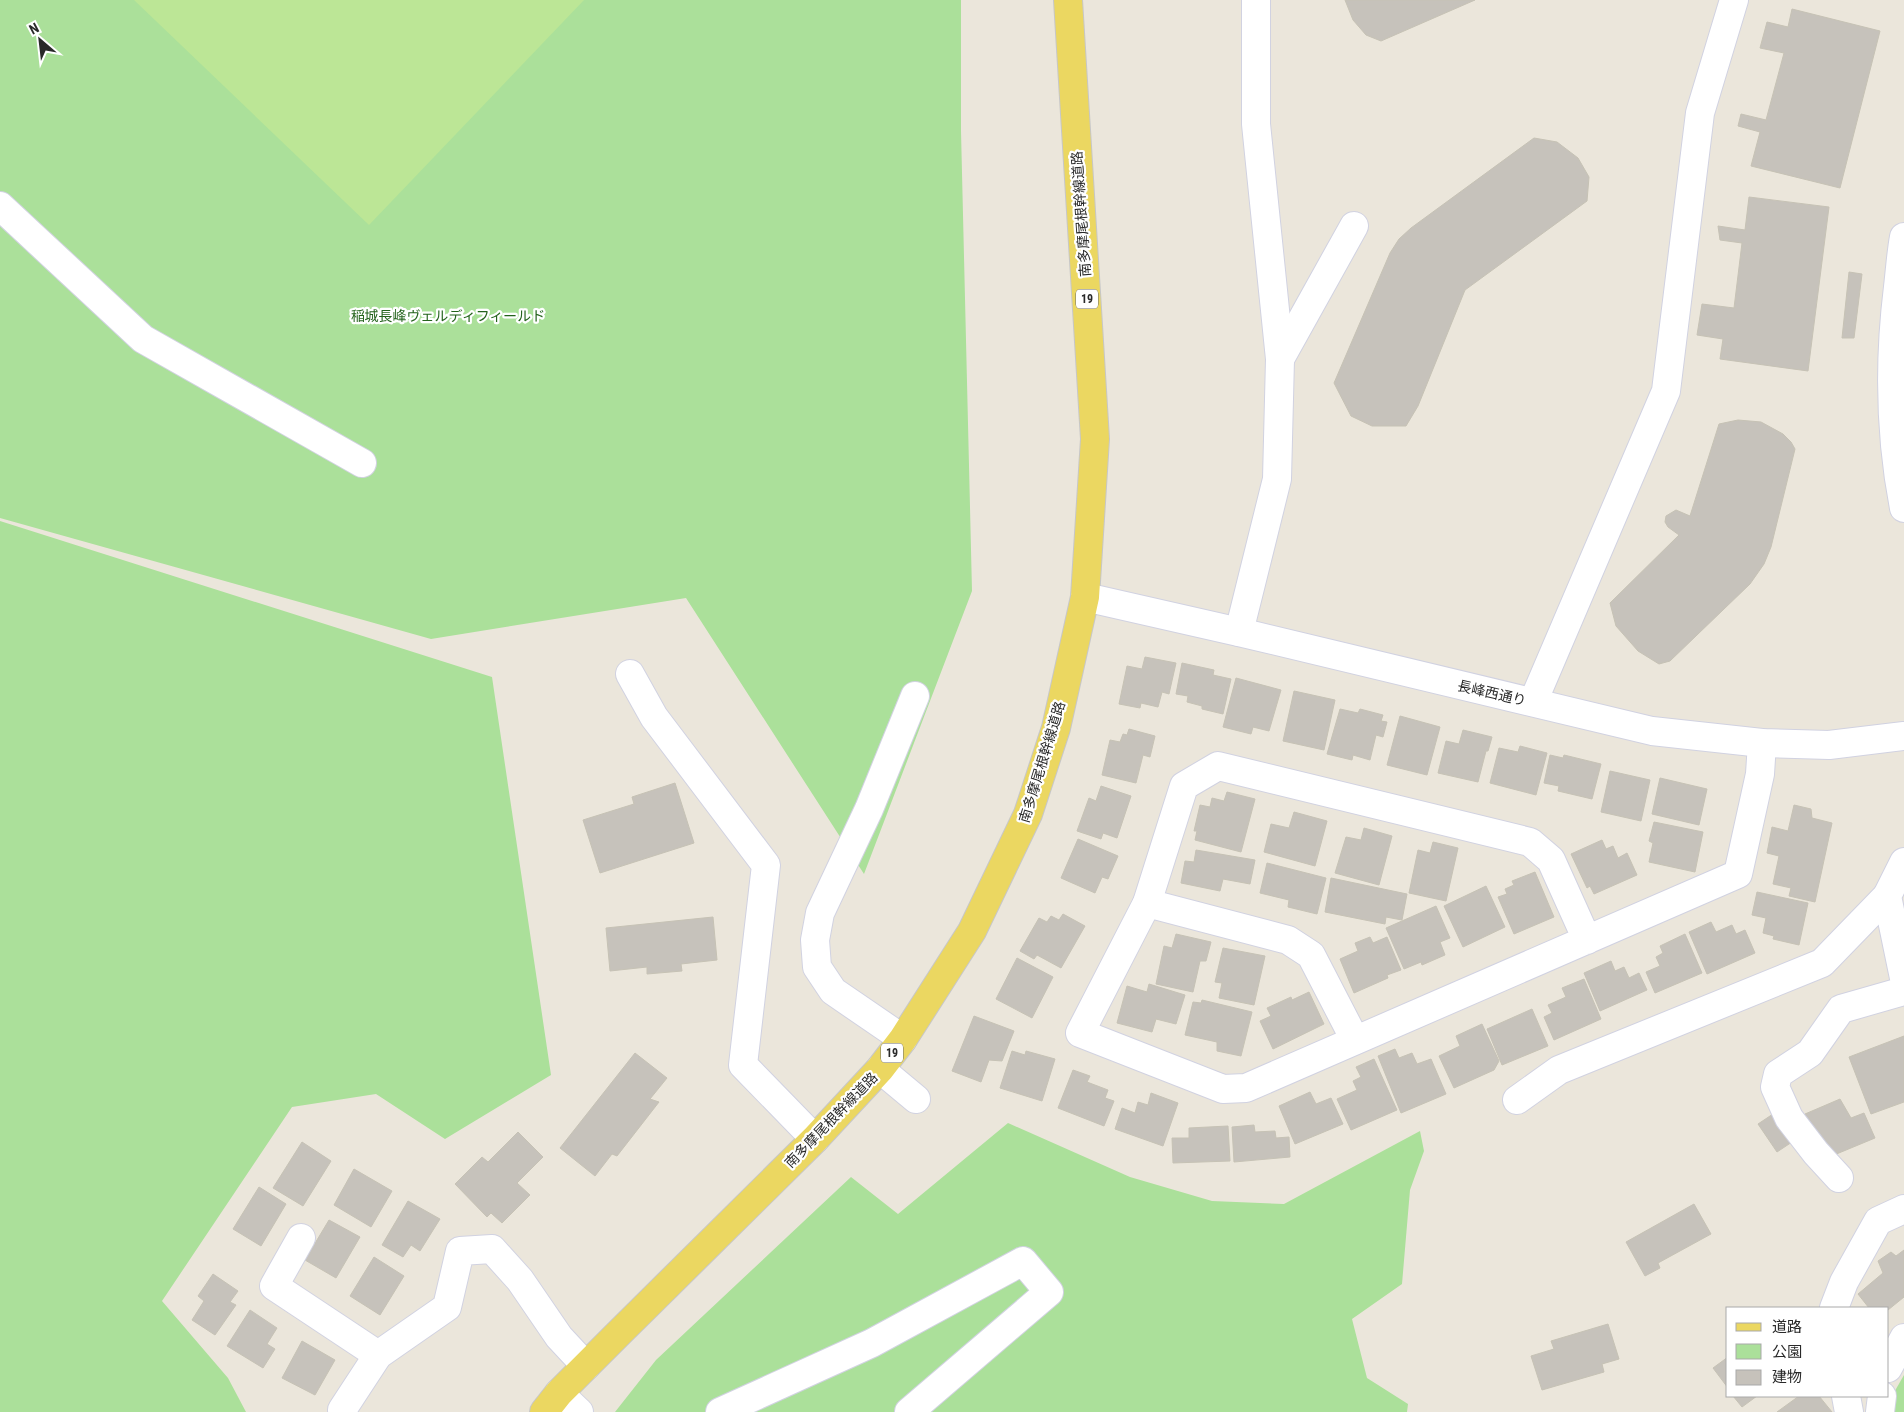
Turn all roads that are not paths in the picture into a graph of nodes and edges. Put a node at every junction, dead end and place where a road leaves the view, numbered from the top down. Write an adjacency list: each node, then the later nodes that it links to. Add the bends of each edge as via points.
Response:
1 (1068, 0): 10 (main road, 南多摩尾根幹線道路 / 19, via 1095,439)
2 (1256, 0): 7 (street, via 1256,124)
3 (1734, 0): 14 (street, via 1700,113 1666,391)
4 (0, 206): 8 (street, via 143,339)
5 (1354, 226): 7 (street)
6 (1904, 237): 9 (street, via 1894,320 1892,402)
7 (1280, 359): 11 (street, via 1277,479)
8 (362, 463)
9 (1904, 508)
10 (1085, 597): 11 (street, 長峰西通り); 23 (main road, 南多摩尾根幹線道路 / 19, via 1056,728 1028,814 972,931)
11 (1239, 632): 14 (street, 長峰西通り)
12 (630, 674): 28 (street, via 654,717 766,865 742,1065)
13 (915, 696): 23 (street, via 869,809 820,913 815,940 817,967 833,991)
14 (1533, 702): 16 (street, 長峰西通り, via 1652,731)
15 (1904, 736): 16 (street, 長峰西通り, via 1829,745)
16 (1762, 743): 20 (street, via 1760,774 1738,874)
17 (1904, 862): 18 (street)
18 (1887, 896): 21 (street); 27 (street, via 1822,964 1558,1070)
19 (1147, 903): 20 (street, via 1184,786 1218,766 1530,842 1551,860); 24 (street, via 1288,940 1312,956); 24 (street, via 1080,1033 1223,1089 1246,1088)
20 (1587, 940): 24 (street)
21 (1904, 978)
22 (1904, 991): 29 (street, via 1841,1009 1810,1053 1778,1074 1776,1088 1789,1118)
23 (903, 1039): 25 (main road, 南多摩尾根幹線道路 / 19)
24 (1356, 1040)
25 (880, 1069): 26 (street); 28 (main road, 南多摩尾根幹線道路 / 19)
26 (916, 1098)
27 (1517, 1100)
28 (815, 1139): 35 (main road, 南多摩尾根幹線道路 / 19)
29 (1839, 1178)
30 (1904, 1209): 32 (street, via 1878,1222 1844,1282)
31 (301, 1238): 34 (street, via 274,1286)
32 (1834, 1307)
33 (1904, 1338): 36 (street)
34 (378, 1355): 35 (street, via 447,1307 460,1251 492,1249 520,1280 559,1337); 40 (street)
35 (586, 1366): 39 (main road, 南多摩尾根幹線道路 / 19)
36 (1889, 1366)
37 (1846, 1397): 44 (street)
38 (1882, 1397): 45 (street)
39 (552, 1403): 41 (street)
40 (342, 1410)
41 (579, 1412)
42 (720, 1412): 43 (street, via 872,1343 1023,1262 1049,1292)
43 (909, 1412)
44 (1849, 1412)
45 (1880, 1412)

